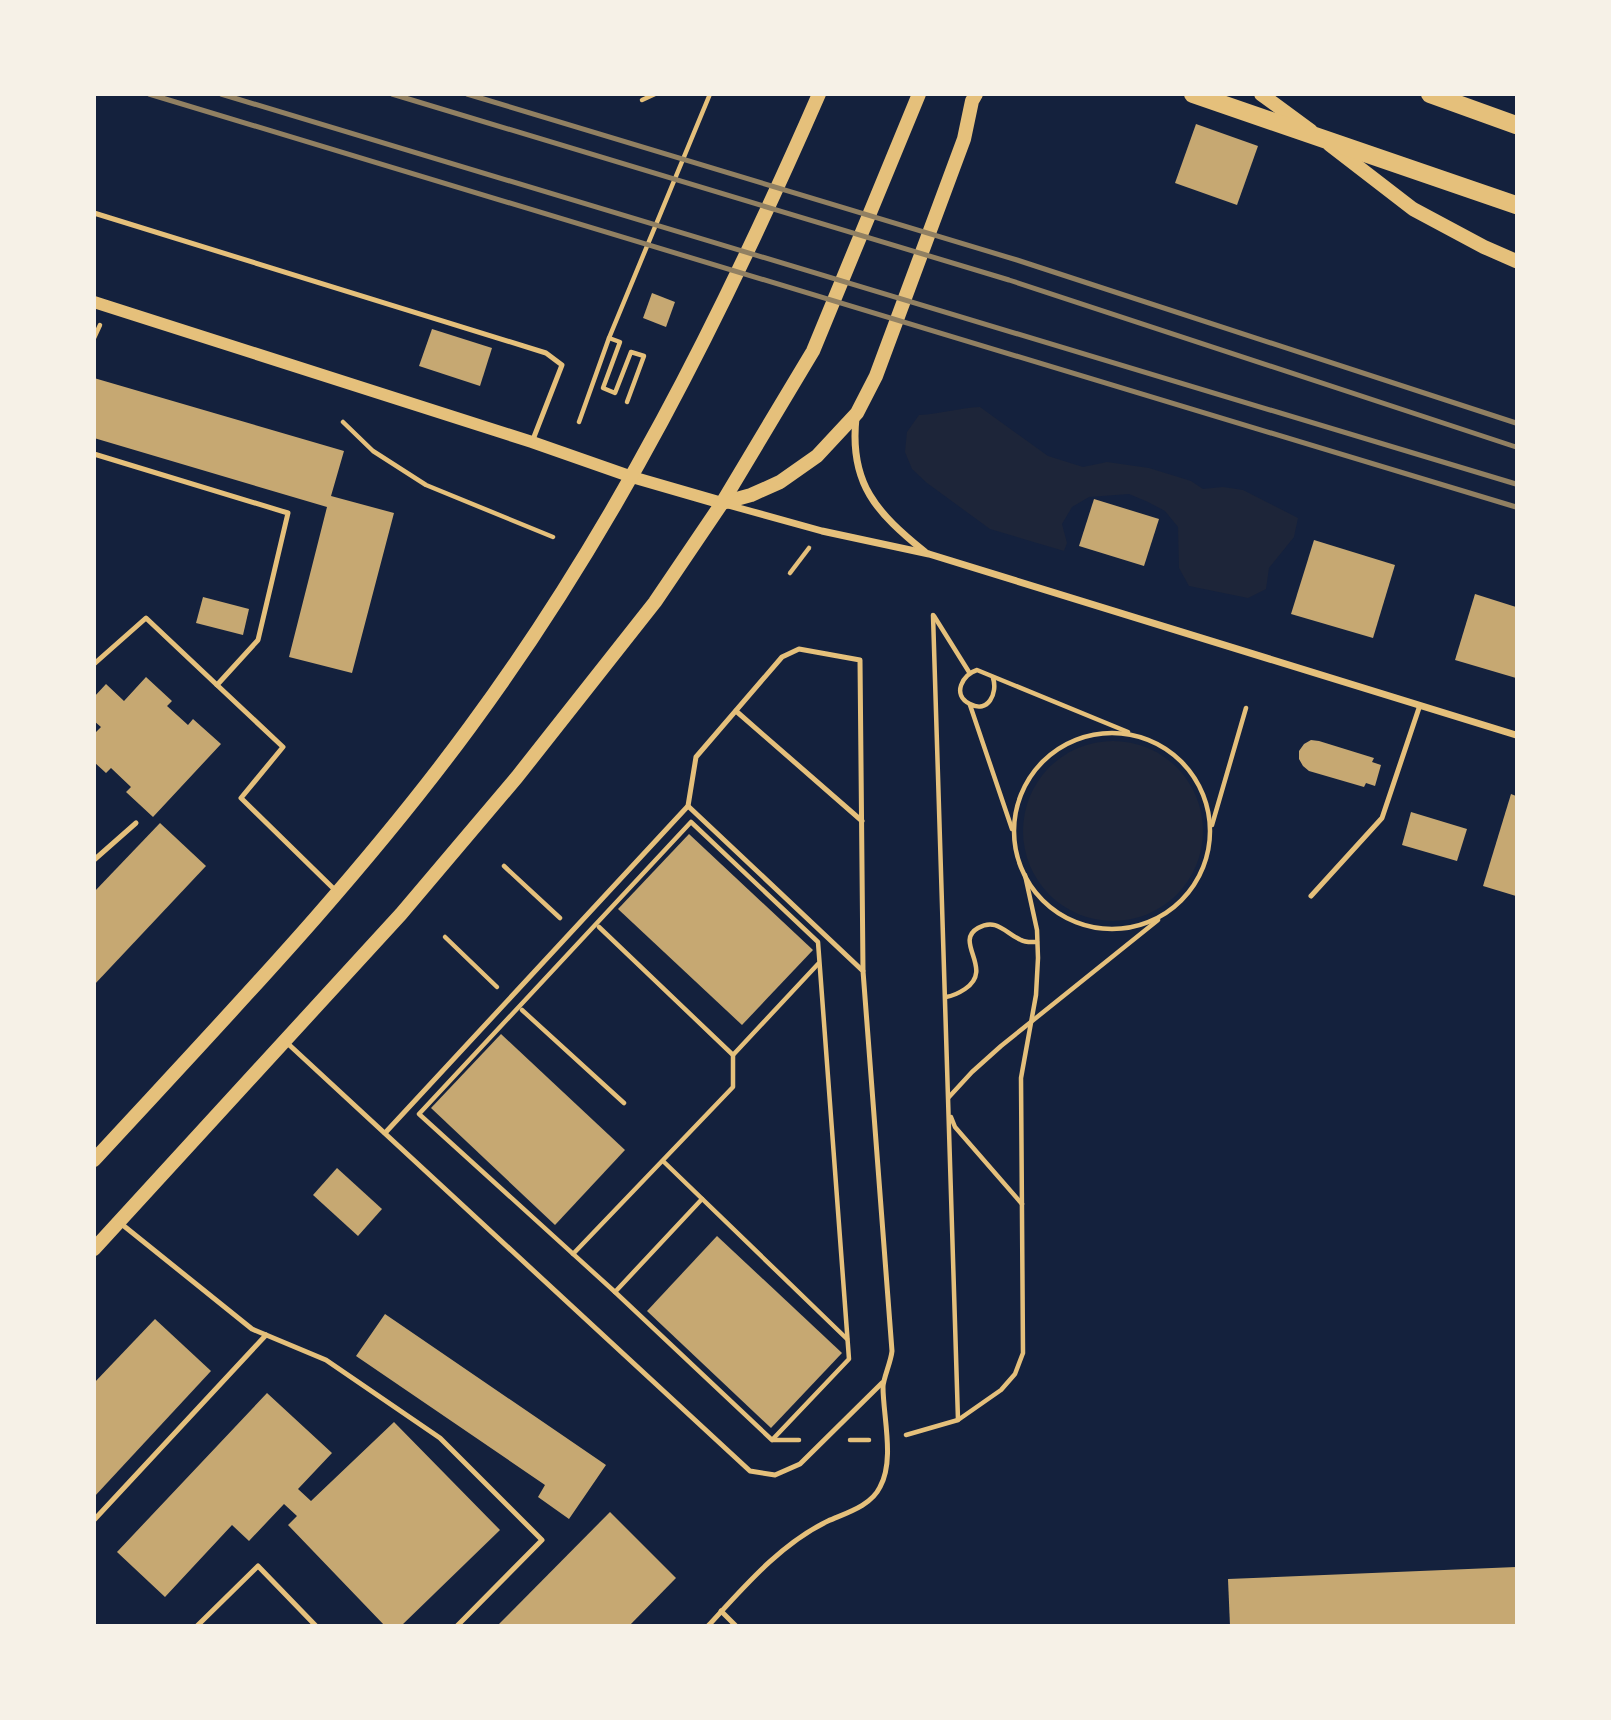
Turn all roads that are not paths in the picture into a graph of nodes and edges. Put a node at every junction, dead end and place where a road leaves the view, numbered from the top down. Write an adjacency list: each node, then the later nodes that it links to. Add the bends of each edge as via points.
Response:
1 (819, 94): 15 (main road, via 721,308)
2 (919, 94): 16 (main road, via 813,351)
3 (1194, 94): 8 (main road)
4 (1261, 94): 10 (main road, via 1413,209)
5 (1430, 94): 7 (main road)
6 (974, 97): 12 (main road, via 964,139 876,376)
7 (1517, 125)
8 (1517, 205)
9 (94, 214): 13 (lane, via 546,353 562,365)
10 (1517, 261)
11 (94, 302): 13 (street)
12 (857, 413): 16 (main road, via 817,456 780,482); 17 (street, via 854,442 864,483 891,523)
13 (532, 442): 15 (street)
14 (94, 454): 19 (lane, via 288,513 258,640)
15 (632, 477): 16 (street); 27 (main road, via 529,645 470,728)
16 (722, 503): 17 (street); 30 (main road, via 634,630 517,777 401,914)
17 (929, 554): 20 (street)
18 (94, 664): 19 (lane, via 146,618)
19 (217, 685): 27 (lane, via 283,747 240,798)
20 (1420, 705): 22 (street); 28 (lane, via 1382,818)
21 (736, 711): 23 (lane, via 696,757); 24 (lane); 24 (lane, via 782,657 799,649 860,660)
22 (1517, 735)
23 (688, 807): 29 (lane); 31 (lane)
24 (862, 821): 29 (lane)
25 (135, 823): 26 (lane)
26 (94, 859)
27 (339, 893): 32 (main road)
28 (1311, 896)
29 (863, 971): 36 (lane, via 892,1351)
30 (285, 1040): 31 (lane); 33 (main road)
31 (385, 1133): 36 (lane, via 750,1471 775,1475 800,1464)
32 (94, 1160)
33 (119, 1222): 34 (main road); 35 (lane, via 251,1329)
34 (94, 1249)
35 (266, 1335): 37 (lane); 41 (lane, via 326,1360 440,1438 542,1540)
36 (883, 1383): 38 (lane, via 887,1440 881,1487 869,1502 812,1529 778,1554)
37 (94, 1520)
38 (721, 1611): 42 (lane); 43 (lane)
39 (197, 1626): 40 (lane, via 258,1566)
40 (316, 1626)
41 (457, 1626)
42 (708, 1626)
43 (736, 1626)

